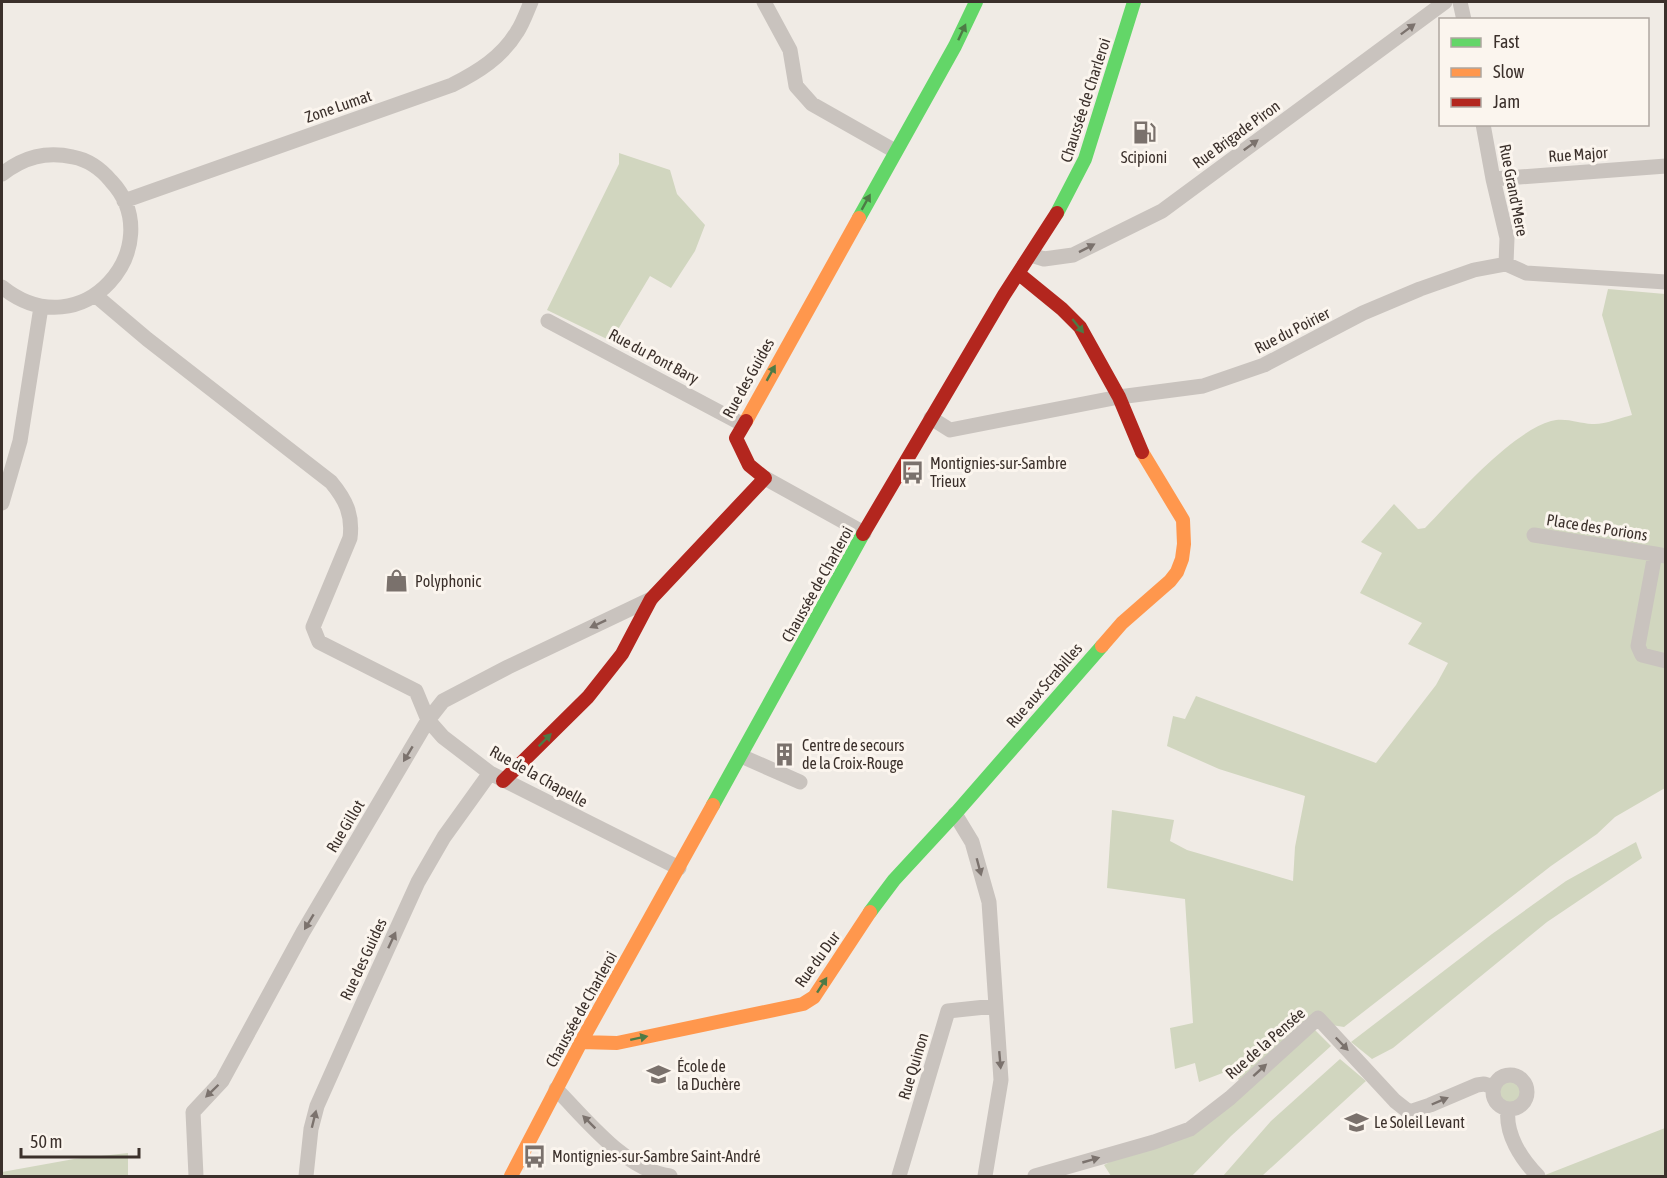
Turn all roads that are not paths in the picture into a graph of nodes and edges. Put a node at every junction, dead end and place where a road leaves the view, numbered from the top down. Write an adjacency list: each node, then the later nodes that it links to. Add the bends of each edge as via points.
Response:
1 (531, 2): 13 (street, Zone Lumat, via 517,32 497,57 452,85)
2 (764, 2): 9 (street, via 790,50 796,86 812,104)
3 (976, 2): 9 (street, Rue des Guides, one-way to 3)
4 (1134, 2): 14 (street, Chaussée de Charleroi, via 1086,159)
5 (1445, 2): 14 (street, Rue Brigade Piron, one-way to 5, via 1044,259 1073,255 1162,211)
6 (1460, 2): 7 (street)
7 (1464, 18)
8 (1483, 126): 12 (street, Rue Grand'Mere)
9 (895, 151): 24 (street, Rue des Guides, one-way to 9)
10 (1665, 166): 12 (street, Rue Major)
11 (2, 174): 13 (street, via 15,163 58,153 83,159 102,171)
12 (1493, 179): 15 (street, Rue Grand'Mere, via 1508,238)
13 (124, 201): 19 (street, via 130,220 123,263)
14 (1031, 255): 16 (street, Chaussée de Charleroi)
15 (1506, 264): 17 (street, Rue du Poirier, via 1526,273); 22 (street, Rue du Poirier, via 1474,270 1420,289 1235,376 1203,386)
16 (1018, 274): 22 (street, Rue aux Scrabilles, one-way to 22, via 1080,327); 23 (street, Chaussée de Charleroi)
17 (1665, 282)
18 (2, 287): 20 (street, via 13,296)
19 (95, 295): 20 (street, via 70,306); 32 (street, Rue de la Chapelle, via 331,482 348,505 352,524 339,568 313,627 319,642 416,691)
20 (41, 306): 26 (street, via 20,441)
21 (548, 321): 24 (street, Rue du Pont Bary)
22 (1119, 397): 23 (street, Rue du Poirier, via 950,430); 36 (street, Rue aux Scrabilles, via 1143,454 1183,520 1184,544 1177,572 1122,623)
23 (931, 418): 27 (street, Chaussée de Charleroi)
24 (742, 424): 25 (street, Rue des Guides, via 736,438 749,465)
25 (765, 478): 27 (street); 30 (street, Rue des Guides)
26 (2, 503)
27 (864, 533): 33 (street, Chaussée de Charleroi)
28 (1534, 535): 29 (street, Place des Porions)
29 (1660, 555): 31 (street, Place des Porions, via 1638,645 1642,655)
30 (651, 599): 32 (street, Rue Gillot, one-way to 32, via 443,701); 34 (street, Rue des Guides, one-way to 30, via 588,697 622,654)
31 (1665, 661)
32 (428, 720): 34 (street, Rue de la Chapelle, via 443,737); 43 (street, Rue Gillot, one-way to 43, via 303,932 222,1081 193,1112)
33 (741, 756): 35 (street); 37 (street, Chaussée de Charleroi)
34 (497, 777): 37 (street, Rue de la Chapelle); 44 (street, Rue des Guides, one-way to 34, via 317,1106 418,882 444,837)
35 (800, 782)
36 (955, 814): 38 (street, one-way to 38, via 972,842 989,902); 39 (street, Rue du Dur, one-way to 36, via 617,1042 803,1004 814,997 886,889)
37 (679, 868): 39 (street, Chaussée de Charleroi)
38 (995, 1006): 47 (street, Rue Quinon, via 948,1011); 48 (street, one-way to 48, via 1001,1080)
39 (581, 1042): 41 (street, Chaussée de Charleroi)
40 (1494, 1087): 42 (street, via 1495,1100); 42 (street, Rue de la Pensée, via 1508,1074 1523,1081 1526,1097 1520,1106); 49 (street, Rue de la Pensée, one-way to 40, via 1190,1129 1318,1018 1409,1112 1477,1085)
41 (556, 1089): 45 (street, Chaussée de Charleroi); 46 (street, one-way to 41, via 657,1174 624,1157)
42 (1508, 1109): 50 (street, via 1507,1118 1523,1161)
43 (196, 1176)
44 (306, 1176)
45 (511, 1176)
46 (670, 1176)
47 (899, 1176)
48 (985, 1176)
49 (1035, 1176)
50 (1538, 1176)

